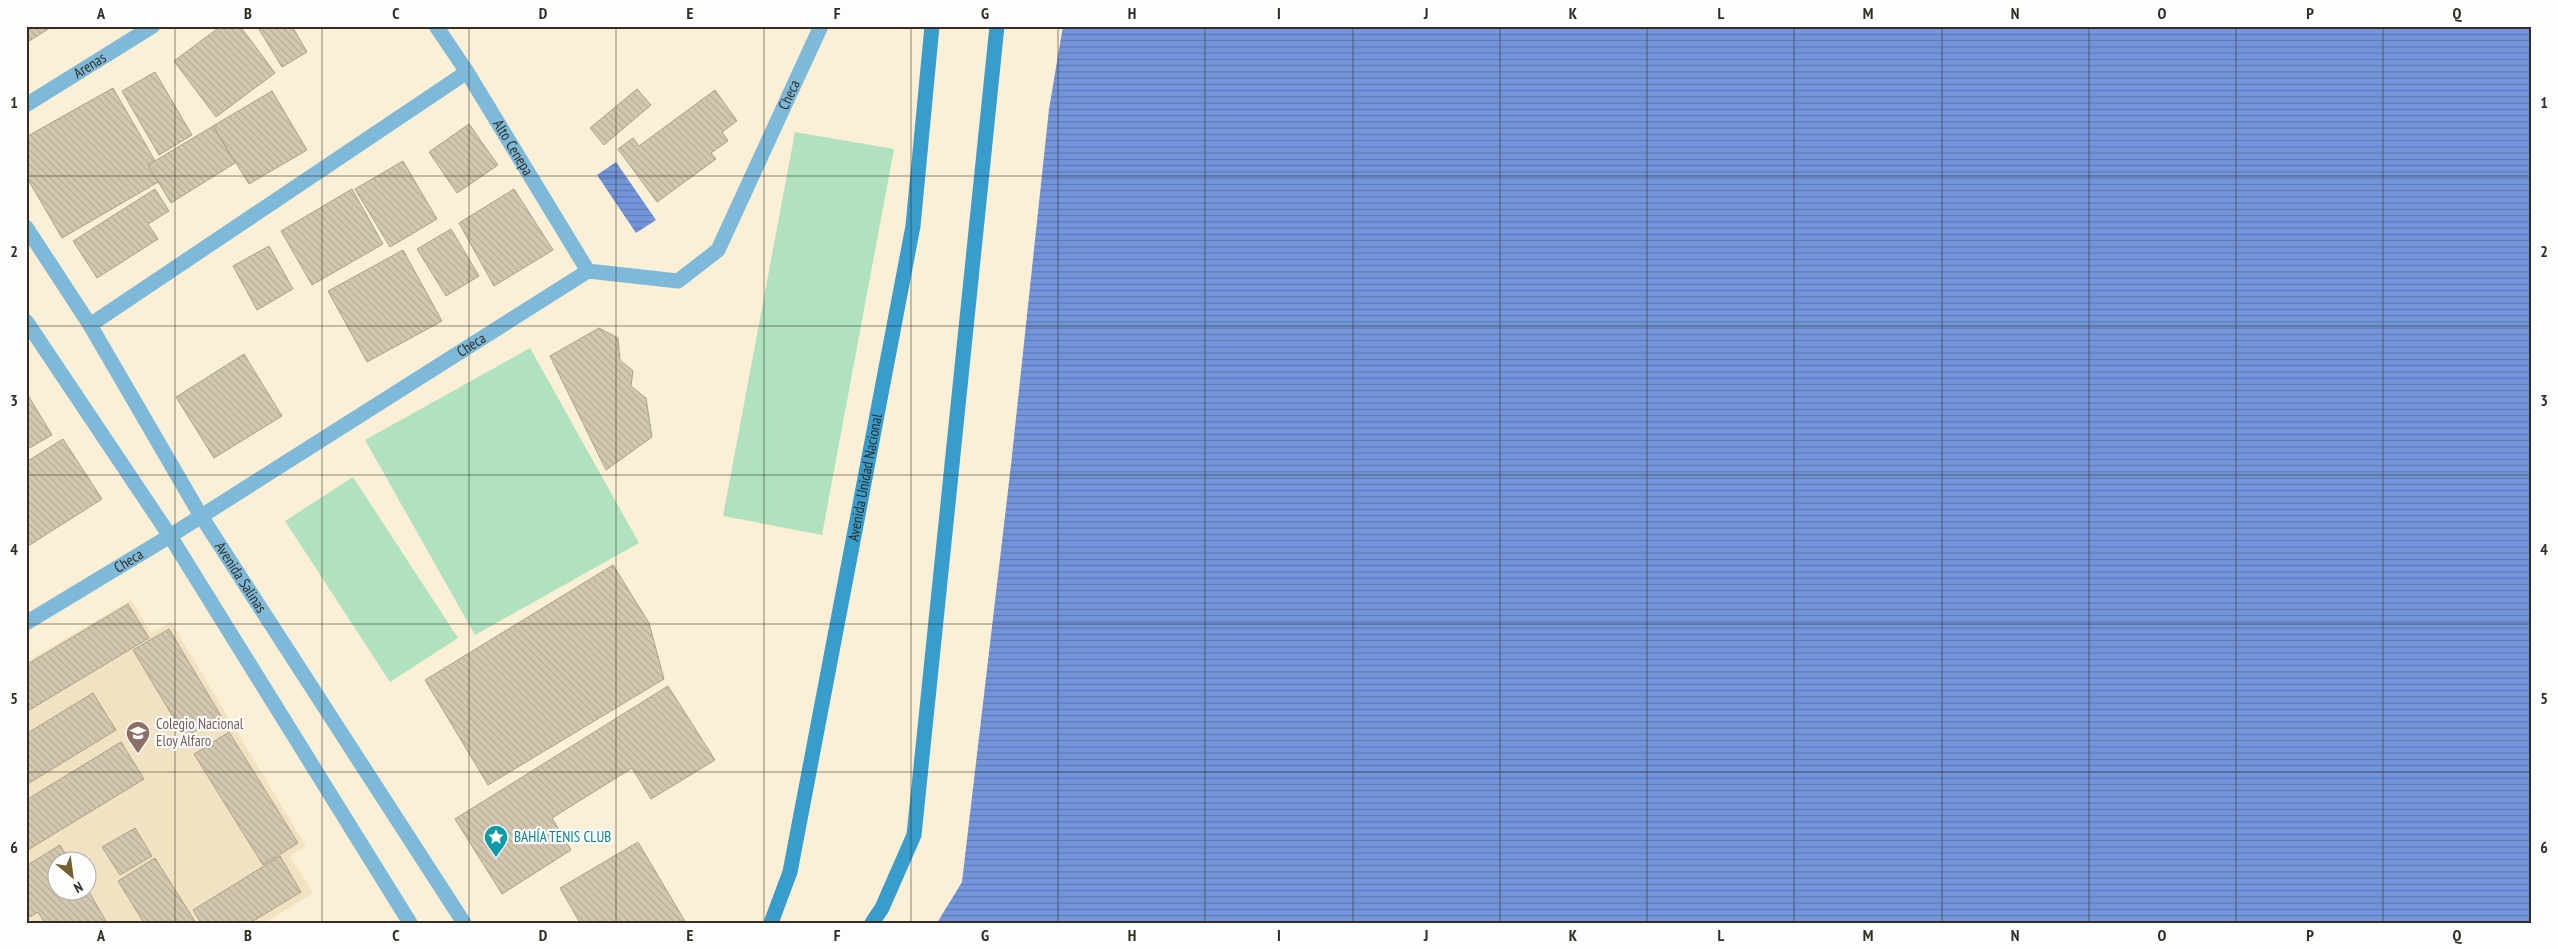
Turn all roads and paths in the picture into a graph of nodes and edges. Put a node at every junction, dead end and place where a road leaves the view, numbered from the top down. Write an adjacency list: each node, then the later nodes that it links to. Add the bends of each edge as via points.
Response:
1 (153, 26): 7 (street, Arenas)
2 (436, 26): 6 (street, Alto Cenepa)
3 (820, 26): 9 (street, Checa, via 718,250 678,281)
4 (932, 26): 17 (main road, Avenida Unidad Nacional, via 913,226 790,872)
5 (997, 26): 18 (main road, via 914,835 882,908)
6 (467, 72): 9 (street, Alto Cenepa); 11 (street)
7 (26, 105)
8 (26, 226): 11 (street, Avenida Salinas)
9 (588, 271): 12 (street, Checa)
10 (26, 321): 13 (street)
11 (90, 325): 12 (street, Avenida Salinas)
12 (201, 516): 13 (street, Checa); 16 (street, Avenida Salinas)
13 (170, 536): 14 (street, Checa); 15 (street)
14 (26, 623)
15 (410, 923)
16 (464, 923)
17 (770, 923)
18 (872, 923)

